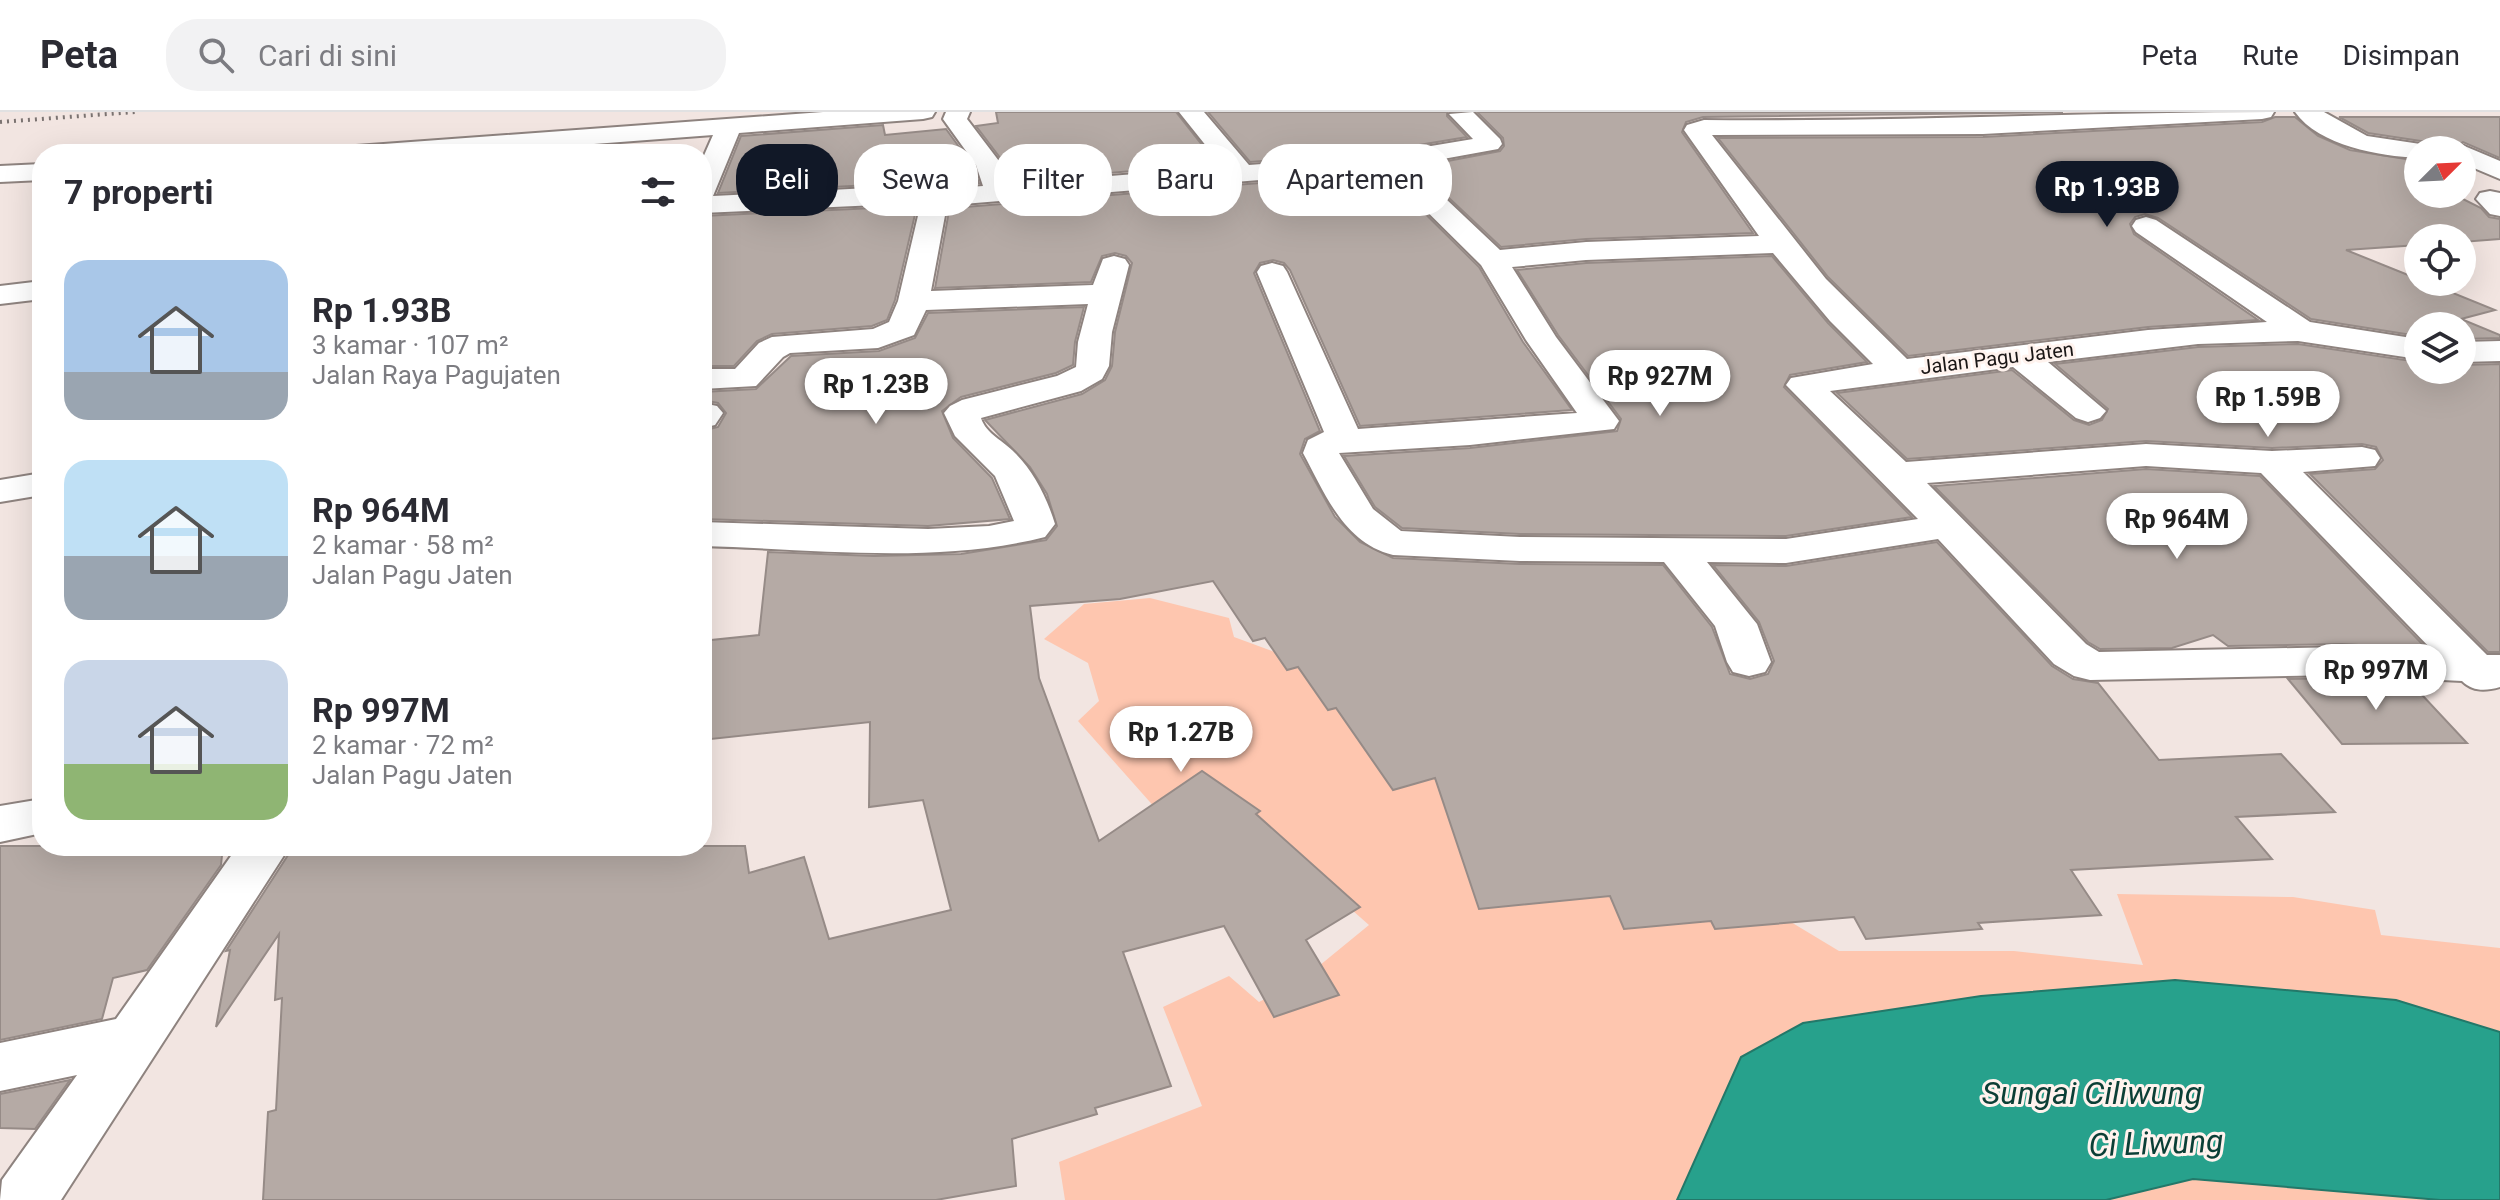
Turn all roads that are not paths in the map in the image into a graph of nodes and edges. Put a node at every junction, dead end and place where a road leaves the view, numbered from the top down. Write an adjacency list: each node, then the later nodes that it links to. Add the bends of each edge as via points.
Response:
1 (923, 112): 9 (street)
2 (958, 112): 20 (street, via 955,119)
3 (1191, 112): 19 (street)
4 (1500, 112): 11 (street, via 1448,115 1489,144)
5 (2262, 112): 7 (street)
6 (2307, 112): 12 (street, via 2355,144)
7 (2121, 117): 8 (street, via 1868,129)
8 (1776, 120): 29 (street, Jalan Pagu Jaten, via 1696,130)
9 (729, 126): 10 (street); 14 (street)
10 (489, 144)
11 (1452, 150)
12 (2404, 150)
13 (2476, 160): 15 (street)
14 (712, 168)
15 (2500, 171)
16 (32, 172): 18 (street)
17 (1258, 173): 19 (street)
18 (0, 174)
19 (1243, 175): 21 (street)
20 (994, 178)
21 (1112, 185)
22 (2500, 196): 25 (street, via 2490,199)
23 (854, 197): 24 (street)
24 (712, 204)
25 (2500, 208)
26 (930, 216): 34 (street)
27 (1448, 216): 30 (street)
28 (2146, 226): 35 (street)
29 (1778, 244): 30 (street); 40 (street, Jalan Pagu Jaten)
30 (1493, 260): 43 (street, via 1601,421)
31 (1272, 272): 43 (street)
32 (32, 291): 33 (street)
33 (0, 295)
34 (914, 301): 41 (street, via 903,328 847,341 796,341 771,350 744,379); 50 (street, via 1111,279 1087,376 962,413 973,436 1007,465 1031,508 1031,529 989,538 928,541)
35 (2302, 331): 36 (street, Jalan Pagu Jaten); 39 (street, Jalan Pagu Jaten, via 2212,334)
36 (2404, 347)
37 (2500, 351): 38 (street)
38 (2476, 352)
39 (2021, 357): 40 (street, Jalan Pagu Jaten); 42 (street)
40 (1899, 370): 46 (street, via 1803,385)
41 (712, 398)
42 (2088, 411)
43 (1345, 440): 51 (street, via 1328,442 1321,453 1366,527 1393,543)
44 (2362, 458): 45 (street)
45 (2272, 462): 46 (street, via 2146,455); 53 (street)
46 (1898, 474): 49 (street)
47 (32, 486): 48 (street)
48 (0, 491)
49 (1946, 526): 51 (street, via 1786,551); 53 (street, via 2070,654 2090,666 2342,661)
50 (712, 534)
51 (1677, 552): 52 (street, via 1736,624)
52 (1749, 662)
53 (2492, 677)
54 (32, 818): 55 (street)
55 (0, 824)
56 (258, 856): 57 (street)
57 (134, 1039): 58 (street); 59 (street)
58 (0, 1067)
59 (25, 1200)

